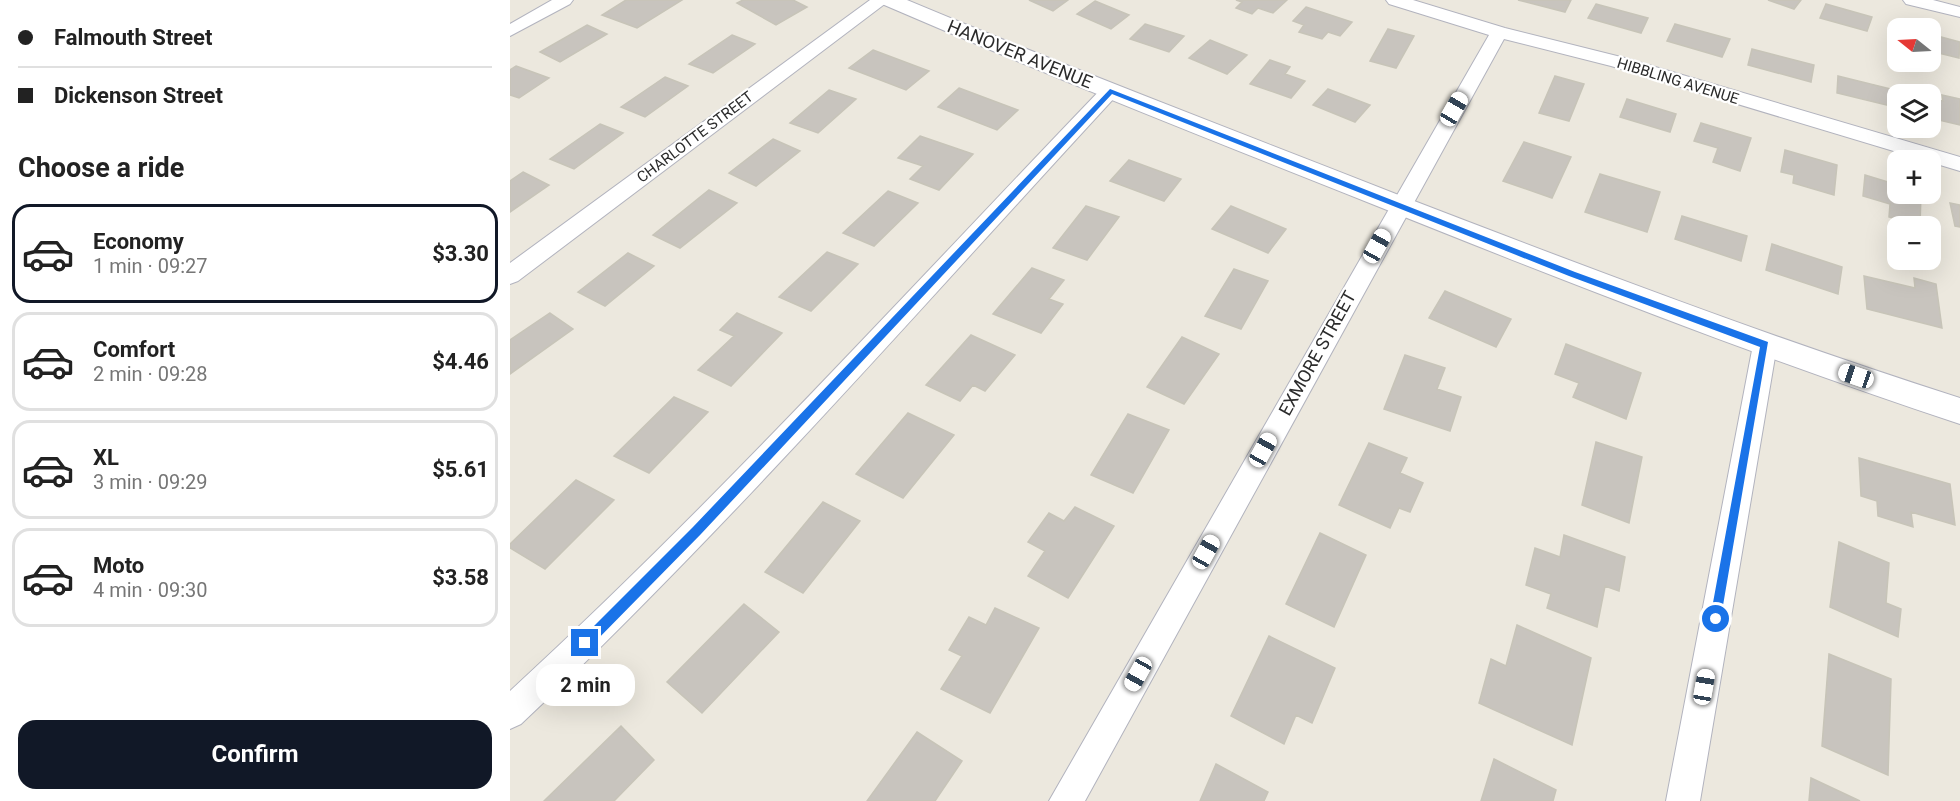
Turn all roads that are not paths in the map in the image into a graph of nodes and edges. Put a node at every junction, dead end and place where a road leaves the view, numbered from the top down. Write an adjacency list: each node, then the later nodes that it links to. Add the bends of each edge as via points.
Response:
1 (564, 0): 7 (street)
2 (880, 0): 12 (street, CHARLOTTE STREET)
3 (889, 0): 9 (street, HANOVER AVENUE)
4 (1395, 0): 8 (street, HIBBLING AVENUE)
5 (1912, 0): 6 (street)
6 (1960, 12)
7 (510, 31)
8 (1499, 32): 10 (street, HIBBLING AVENUE, via 1617,62); 11 (street, EXMORE STREET)
9 (1110, 91): 11 (street, HANOVER AVENUE); 15 (street, via 672,556)
10 (1960, 164)
11 (1399, 205): 13 (street, HANOVER AVENUE); 16 (street, EXMORE STREET)
12 (510, 275)
13 (1765, 345): 14 (street, HANOVER AVENUE); 17 (street)
14 (1960, 411)
15 (510, 713)
16 (1066, 801)
17 (1683, 801)

